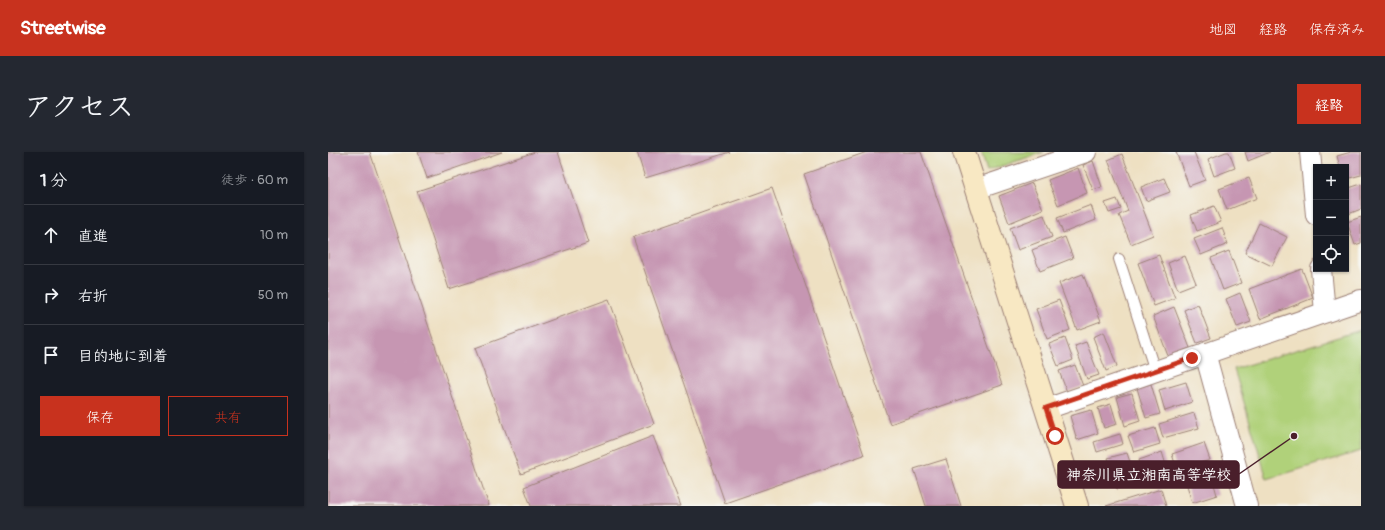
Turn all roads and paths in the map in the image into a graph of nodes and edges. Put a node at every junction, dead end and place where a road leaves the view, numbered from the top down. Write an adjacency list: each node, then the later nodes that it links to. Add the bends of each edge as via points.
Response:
1 (964, 152): 4 (street)
2 (1086, 152): 4 (street)
3 (1310, 152): 5 (street)
4 (976, 189): 12 (street)
5 (1315, 200)
6 (1119, 259): 11 (lane)
7 (1321, 272): 9 (street)
8 (1361, 300): 9 (street)
9 (1325, 312): 10 (street)
10 (1205, 354): 11 (street); 14 (street)
11 (1155, 371): 12 (street)
12 (1046, 408): 13 (street)
13 (1077, 506)
14 (1247, 506)

